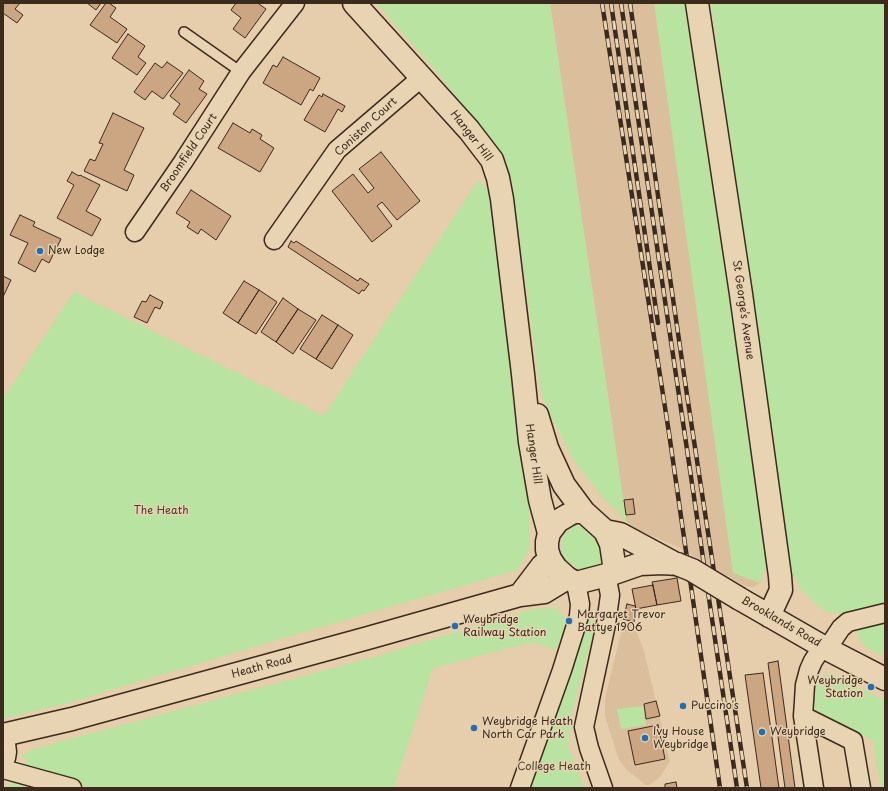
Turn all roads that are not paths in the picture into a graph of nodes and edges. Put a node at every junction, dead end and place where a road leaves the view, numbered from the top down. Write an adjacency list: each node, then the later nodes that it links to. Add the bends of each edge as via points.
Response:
1 (295, 3): 5 (street, Broomfield Court)
2 (354, 3): 6 (main road, Hanger Hill)
3 (697, 3): 19 (main road, St George’s Avenue, via 780,576 781,590)
4 (184, 32): 5 (lane)
5 (241, 72): 7 (street, Broomfield Court)
6 (421, 78): 8 (street, Coniston Court, via 337,150); 9 (main road, Hanger Hill, via 469,130 488,153 494,166 502,198)
7 (135, 232)
8 (274, 240)
9 (523, 374): 10 (main road, Hanger Hill, via 547,448 564,485); 12 (main road, Hanger Hill, via 530,442 540,500)
10 (584, 512): 11 (main road); 12 (main road, via 574,512 558,521)
11 (604, 531): 14 (main road, Brooklands Road, via 620,534); 15 (main road, via 611,544 614,564)
12 (549, 533): 13 (main road, via 547,550)
13 (550, 559): 16 (main road, via 556,568); 17 (main road)
14 (677, 564): 15 (main road, via 640,564); 19 (main road, Brooklands Road, bridge, via 692,570)
15 (610, 574): 16 (main road); 28 (street, via 606,624 584,727)
16 (572, 580): 17 (main road, Heath Road, via 544,592); 27 (street, via 580,604 579,616)
17 (520, 594): 23 (main road, Heath Road, via 72,720)
18 (885, 613): 20 (street, via 848,622)
19 (769, 616): 20 (main road, Brooklands Road)
20 (825, 648): 21 (main road, Brooklands Road); 22 (street, via 813,661 807,678)
21 (885, 679)
22 (803, 716): 29 (street); 30 (street, via 853,740)
23 (4, 735): 24 (street, via 7,752)
24 (3, 761)
25 (3, 769): 26 (street)
26 (72, 788)
27 (520, 788)
28 (604, 788)
29 (814, 788)
30 (861, 788)

